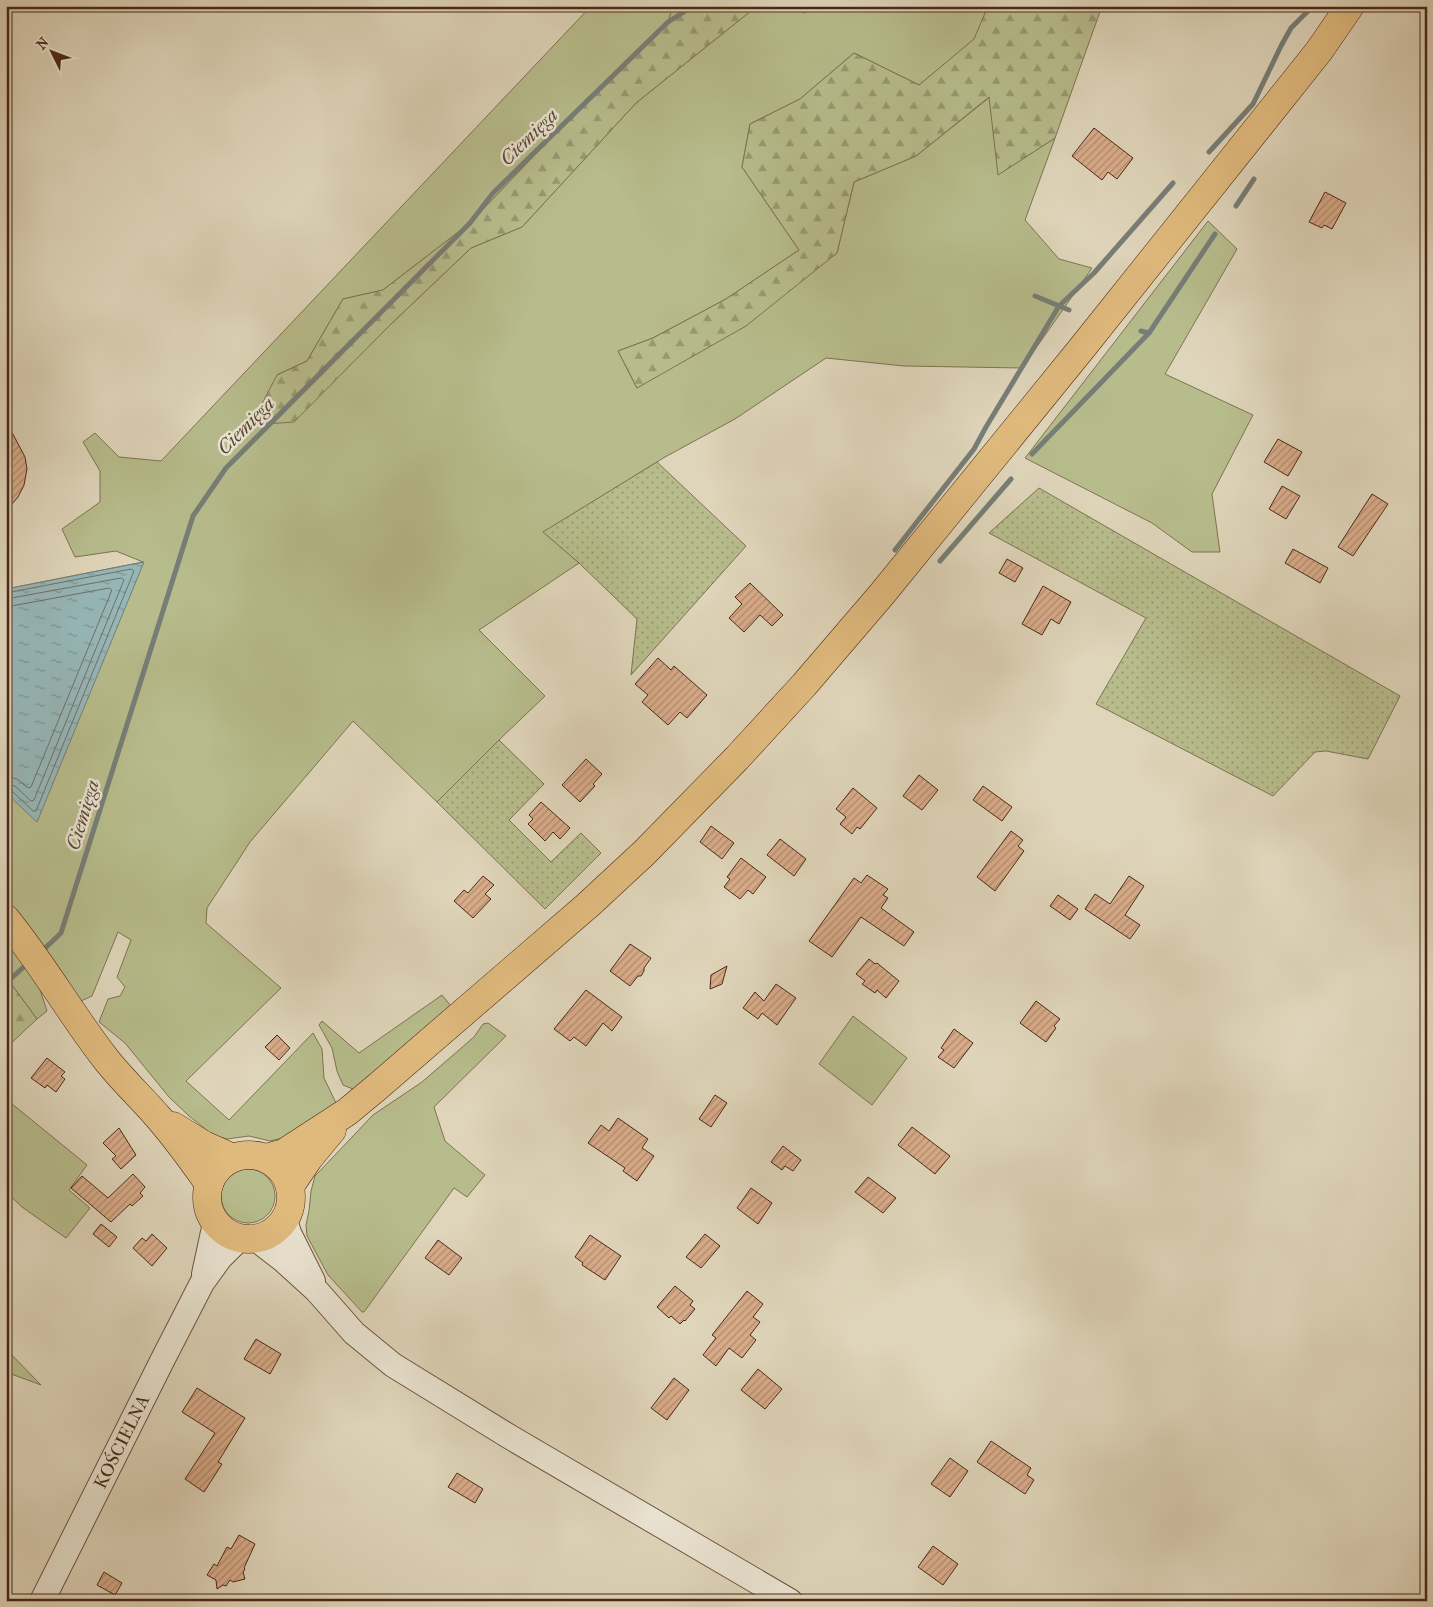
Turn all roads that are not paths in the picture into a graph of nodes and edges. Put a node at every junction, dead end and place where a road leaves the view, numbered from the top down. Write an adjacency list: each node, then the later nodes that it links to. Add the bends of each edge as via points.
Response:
1 (1350, 6): 3 (main road)
2 (1360, 6): 3 (main road)
3 (1319, 50): 5 (main road, via 894,580 804,685 644,853)
4 (10, 924): 6 (main road, via 107,1061)
5 (347, 1112): 8 (main road, via 284,1153); 10 (main road)
6 (158, 1117): 7 (main road, via 204,1145); 9 (main road)
7 (233, 1158): 8 (main road, via 255,1155); 9 (main road, via 218,1168)
8 (266, 1158): 10 (main road, via 281,1169)
9 (208, 1184): 12 (main road, via 208,1208)
10 (290, 1186): 11 (main road, via 291,1203)
11 (285, 1220): 13 (main road, via 272,1233); 15 (street)
12 (215, 1223): 13 (main road, via 222,1230); 14 (street, KOŚCIELNA)
13 (247, 1239): 14 (street, KOŚCIELNA, via 220,1258); 15 (street, via 283,1260)
14 (202, 1283): 16 (street, KOŚCIELNA)
15 (317, 1292): 17 (street, via 354,1332 393,1365)
16 (42, 1601)
17 (790, 1601)

